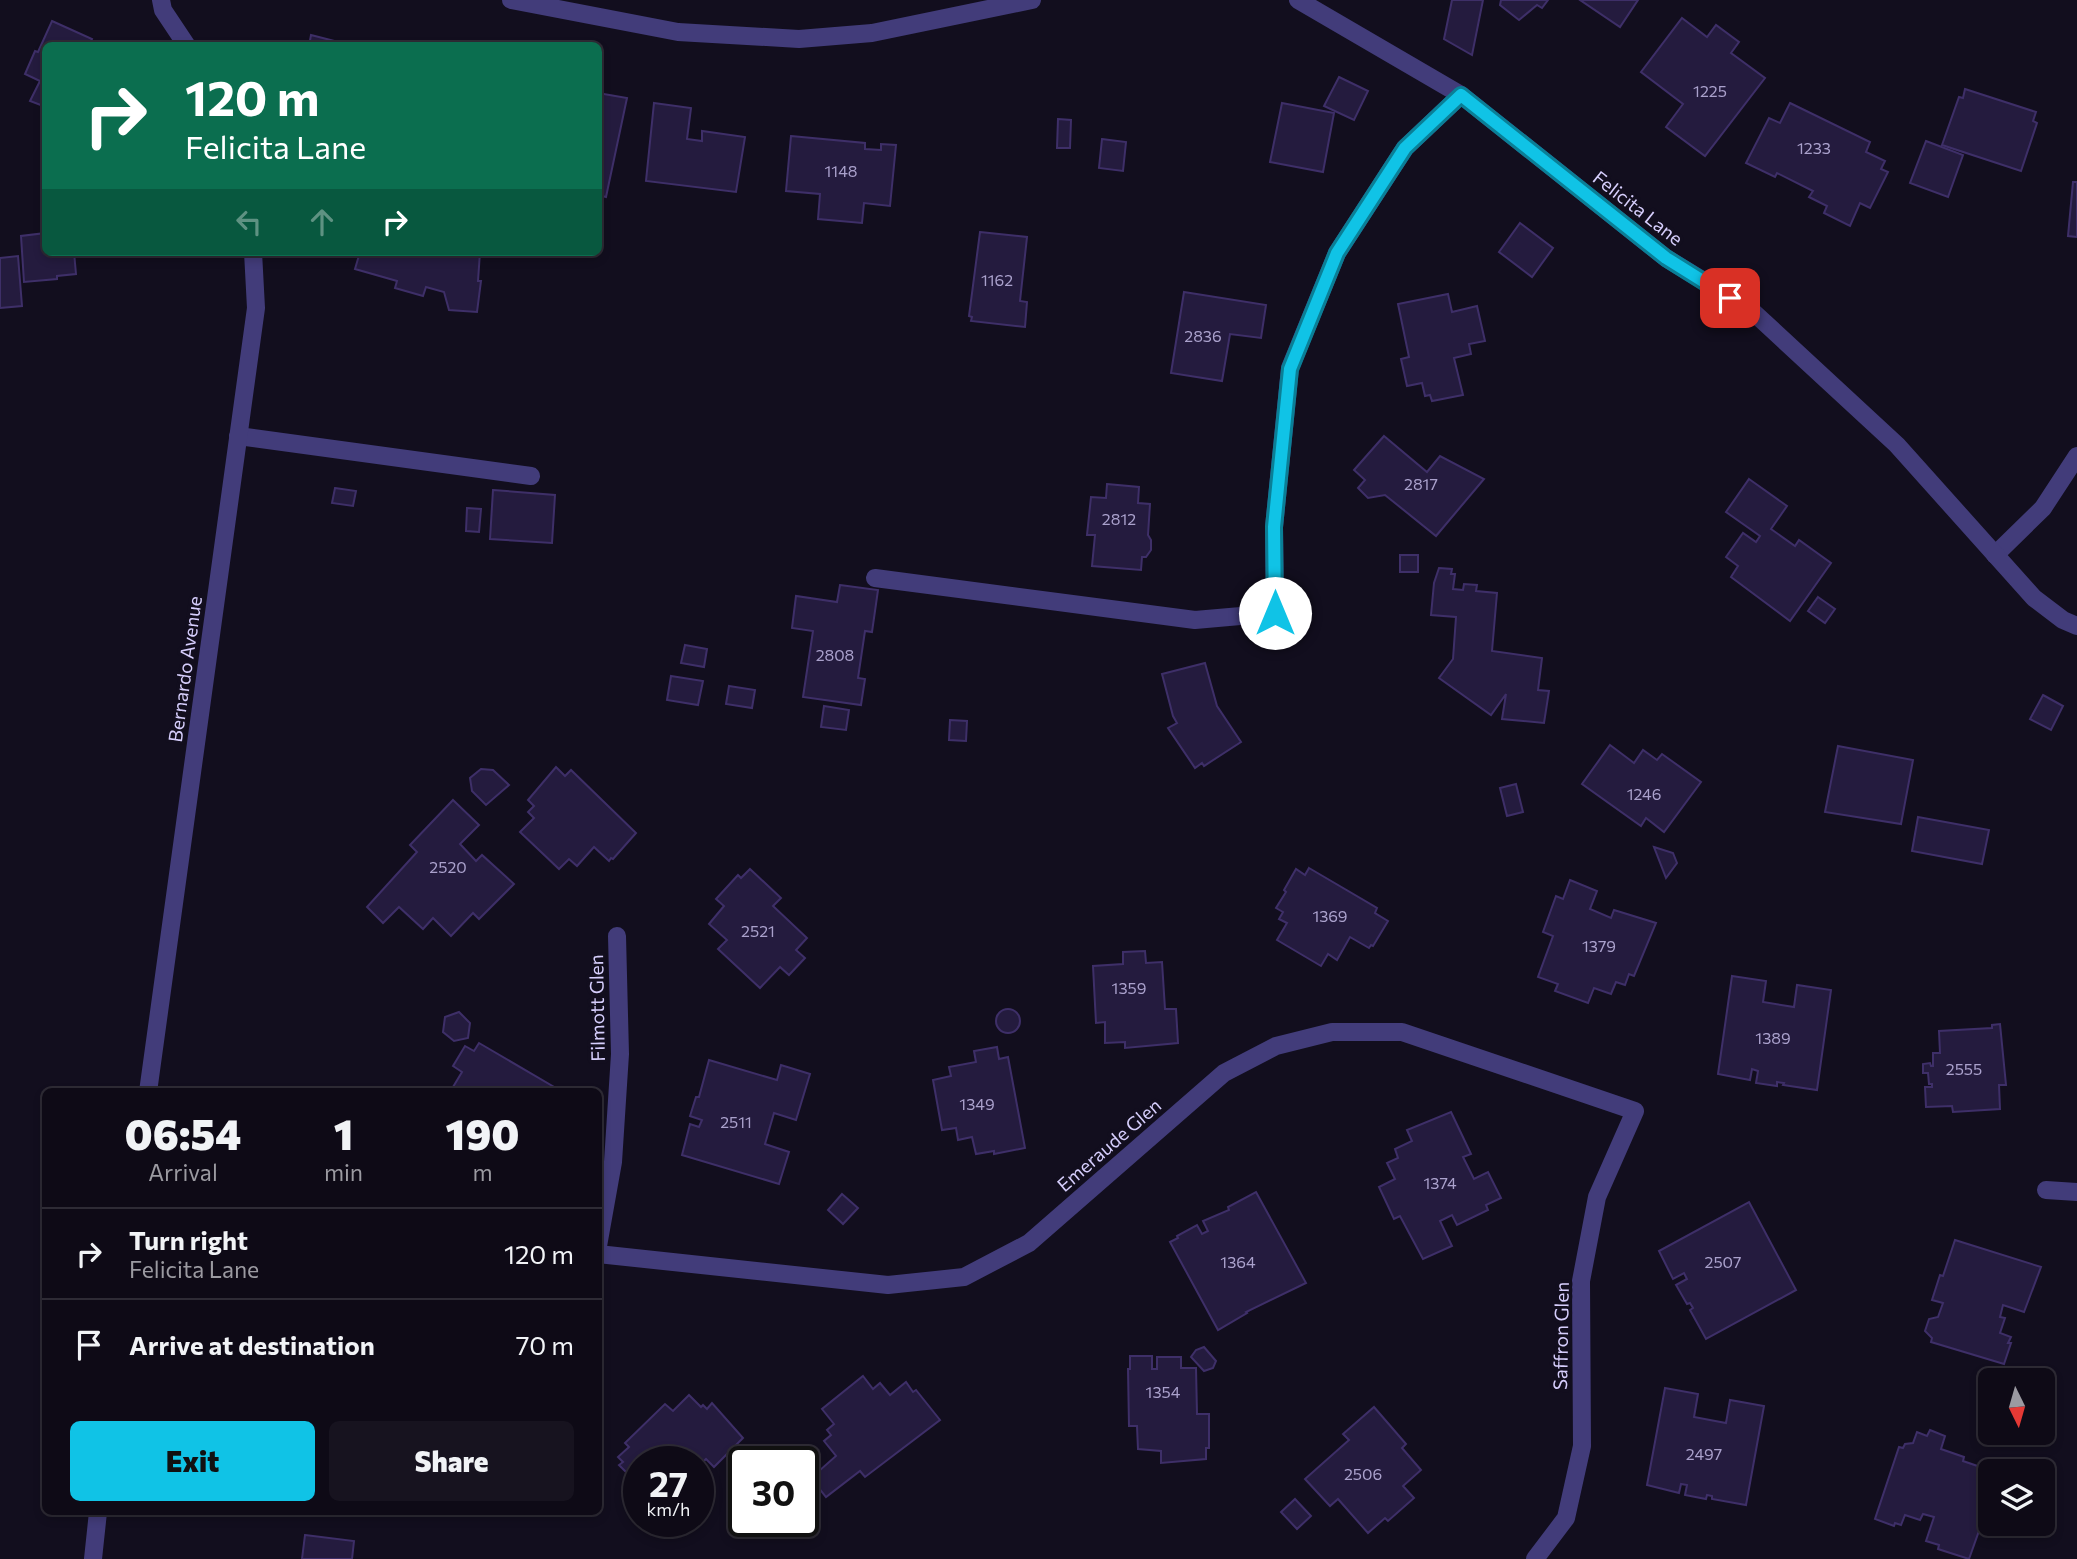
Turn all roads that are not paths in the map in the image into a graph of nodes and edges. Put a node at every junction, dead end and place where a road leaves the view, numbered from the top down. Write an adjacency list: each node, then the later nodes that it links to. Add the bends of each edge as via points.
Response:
1 (161, 0): 5 (street)
2 (511, 0): 3 (street, via 678,32 799,40 872,33)
3 (1032, 0)
4 (1298, 0): 6 (street, Felicita Lane)
5 (184, 42)
6 (1461, 95): 11 (street, Felicita Lane, via 1666,258 1751,310 1897,445); 12 (street, via 1405,148 1337,253 1290,369 1274,527 1275,613 1195,621)
7 (253, 256): 8 (street, Bernardo Avenue, via 256,308)
8 (238, 436): 10 (street); 15 (street, Bernardo Avenue)
9 (2077, 456): 11 (street, via 2043,508)
10 (531, 476)
11 (1995, 555): 13 (street, Felicita Lane, via 2034,598)
12 (875, 578)
13 (2077, 626)
14 (617, 936): 19 (street, Filmott Glen, via 620,1054 612,1162)
15 (149, 1088)
16 (1635, 1111): 20 (street, Emeraude Glen, via 1402,1032 1332,1032 1276,1046 1224,1073 1029,1243 964,1277 888,1285); 23 (street, Saffron Glen, via 1597,1197 1581,1281 1582,1446 1566,1518)
17 (2046, 1190): 18 (street)
18 (2077, 1192)
19 (602, 1222)
20 (602, 1254)
21 (99, 1515): 22 (street)
22 (93, 1559)
23 (1535, 1559)

